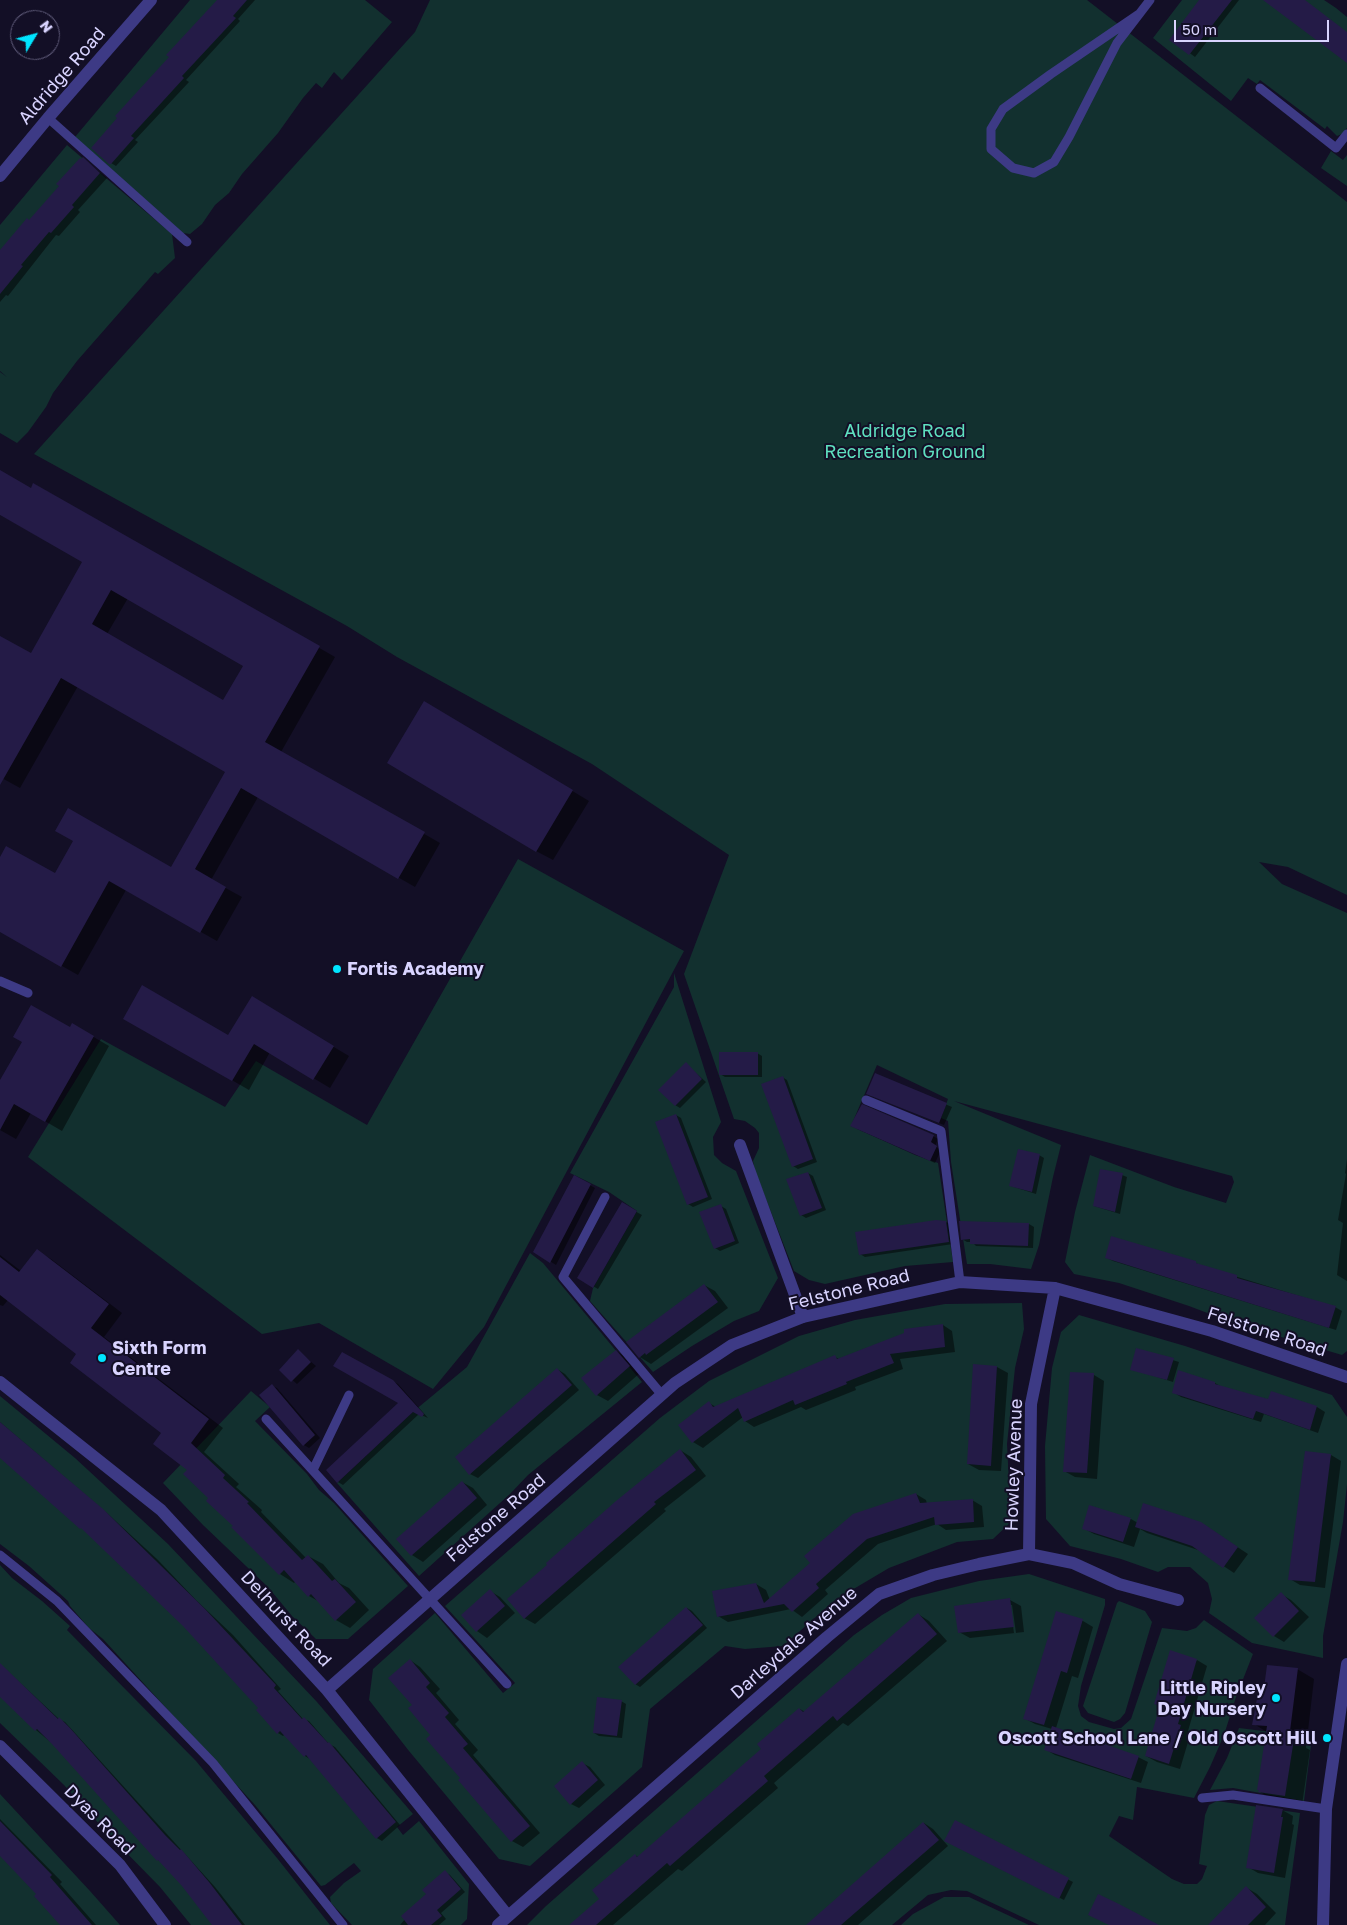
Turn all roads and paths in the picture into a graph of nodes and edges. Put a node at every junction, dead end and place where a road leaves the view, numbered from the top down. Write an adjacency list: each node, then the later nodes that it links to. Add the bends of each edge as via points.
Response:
1 (151, 0): 5 (street, Aldridge Road)
2 (1150, 0): 3 (lane)
3 (1139, 14): 3 (lane, via 1118,43 1054,162 1034,173 1013,168 991,149 990,129 1003,109)
4 (1260, 88): 6 (lane, via 1336,148)
5 (48, 118): 7 (street, Aldridge Road); 8 (lane)
6 (1347, 134)
7 (0, 176)
8 (187, 242)
9 (0, 981): 10 (lane)
10 (28, 992)
11 (866, 1100): 14 (lane, via 941,1131)
12 (740, 1145): 16 (street)
13 (605, 1197): 20 (lane, via 563,1277)
14 (960, 1282): 15 (street, Felstone Road); 16 (street, Felstone Road)
15 (1054, 1288): 17 (street, Felstone Road, via 1212,1331); 23 (street, Howley Avenue, via 1031,1404)
16 (803, 1317): 20 (street, Felstone Road, via 732,1345)
17 (1347, 1377)
18 (0, 1382): 29 (street, Delhurst Road, via 161,1510)
19 (349, 1395): 22 (lane)
20 (662, 1395): 25 (street, Felstone Road)
21 (266, 1419): 22 (lane)
22 (313, 1470): 25 (lane)
23 (1029, 1554): 26 (street, Darleydale Avenue, via 1073,1563 1119,1584); 34 (street, Darleydale Avenue, via 961,1568 879,1594)
24 (0, 1555): 37 (lane, via 57,1602 213,1763)
25 (431, 1598): 28 (lane); 29 (street, Felstone Road)
26 (1178, 1600)
27 (1347, 1664): 30 (street)
28 (507, 1684)
29 (327, 1690): 34 (street, Delhurst Road)
30 (1345, 1694): 33 (street)
31 (0, 1746): 36 (street, Dyas Road, via 120,1865)
32 (1202, 1798): 33 (lane, via 1234,1795)
33 (1326, 1809): 35 (street)
34 (508, 1916): 38 (street, Darleydale Avenue)
35 (1325, 1923)
36 (165, 1925)
37 (343, 1925)
38 (498, 1925)

